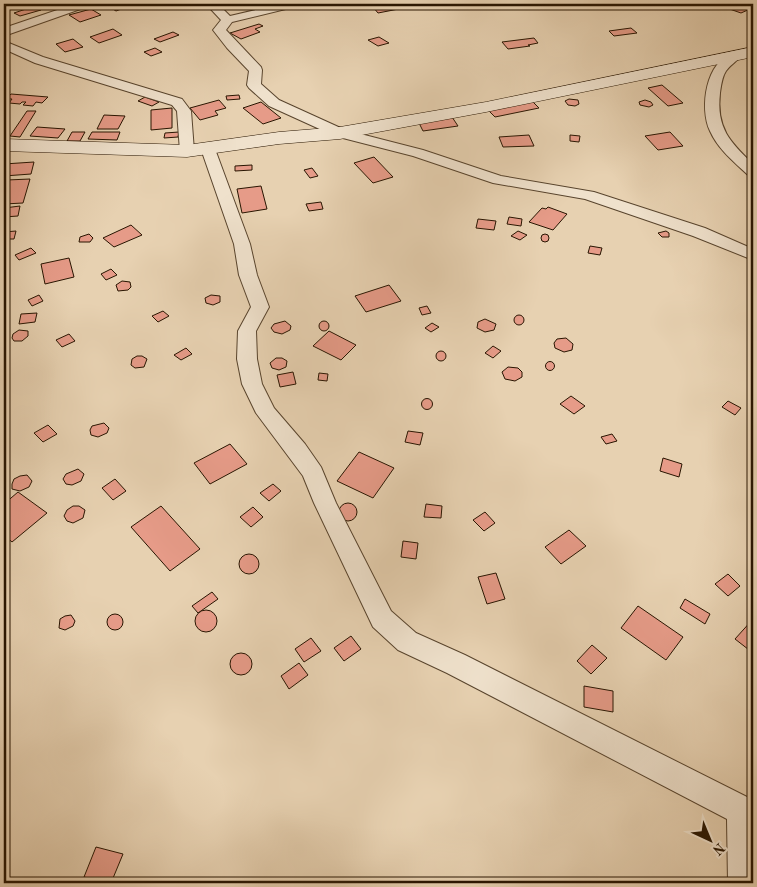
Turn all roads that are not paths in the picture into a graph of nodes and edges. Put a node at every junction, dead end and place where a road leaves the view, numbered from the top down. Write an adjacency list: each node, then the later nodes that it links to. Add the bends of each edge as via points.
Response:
1 (85, 4): 5 (street)
2 (212, 4): 4 (street)
3 (294, 4): 4 (street)
4 (227, 20): 9 (street, via 219,30 256,70 254,85 274,102)
5 (4, 32)
6 (4, 45): 11 (street, via 39,60 177,102 184,111)
7 (753, 52): 8 (street)
8 (734, 57): 9 (street); 12 (street, via 722,67 715,81 712,108 716,130)
9 (340, 133): 11 (street); 13 (street, via 418,153 498,180 588,195 699,232)
10 (4, 145): 11 (street)
11 (197, 150): 14 (street, via 242,244 248,275 260,308 247,331 247,359 252,384 266,413 313,473 382,619 412,646 465,669)
12 (753, 172)
13 (753, 255)
14 (748, 814): 15 (street)
15 (744, 883)

